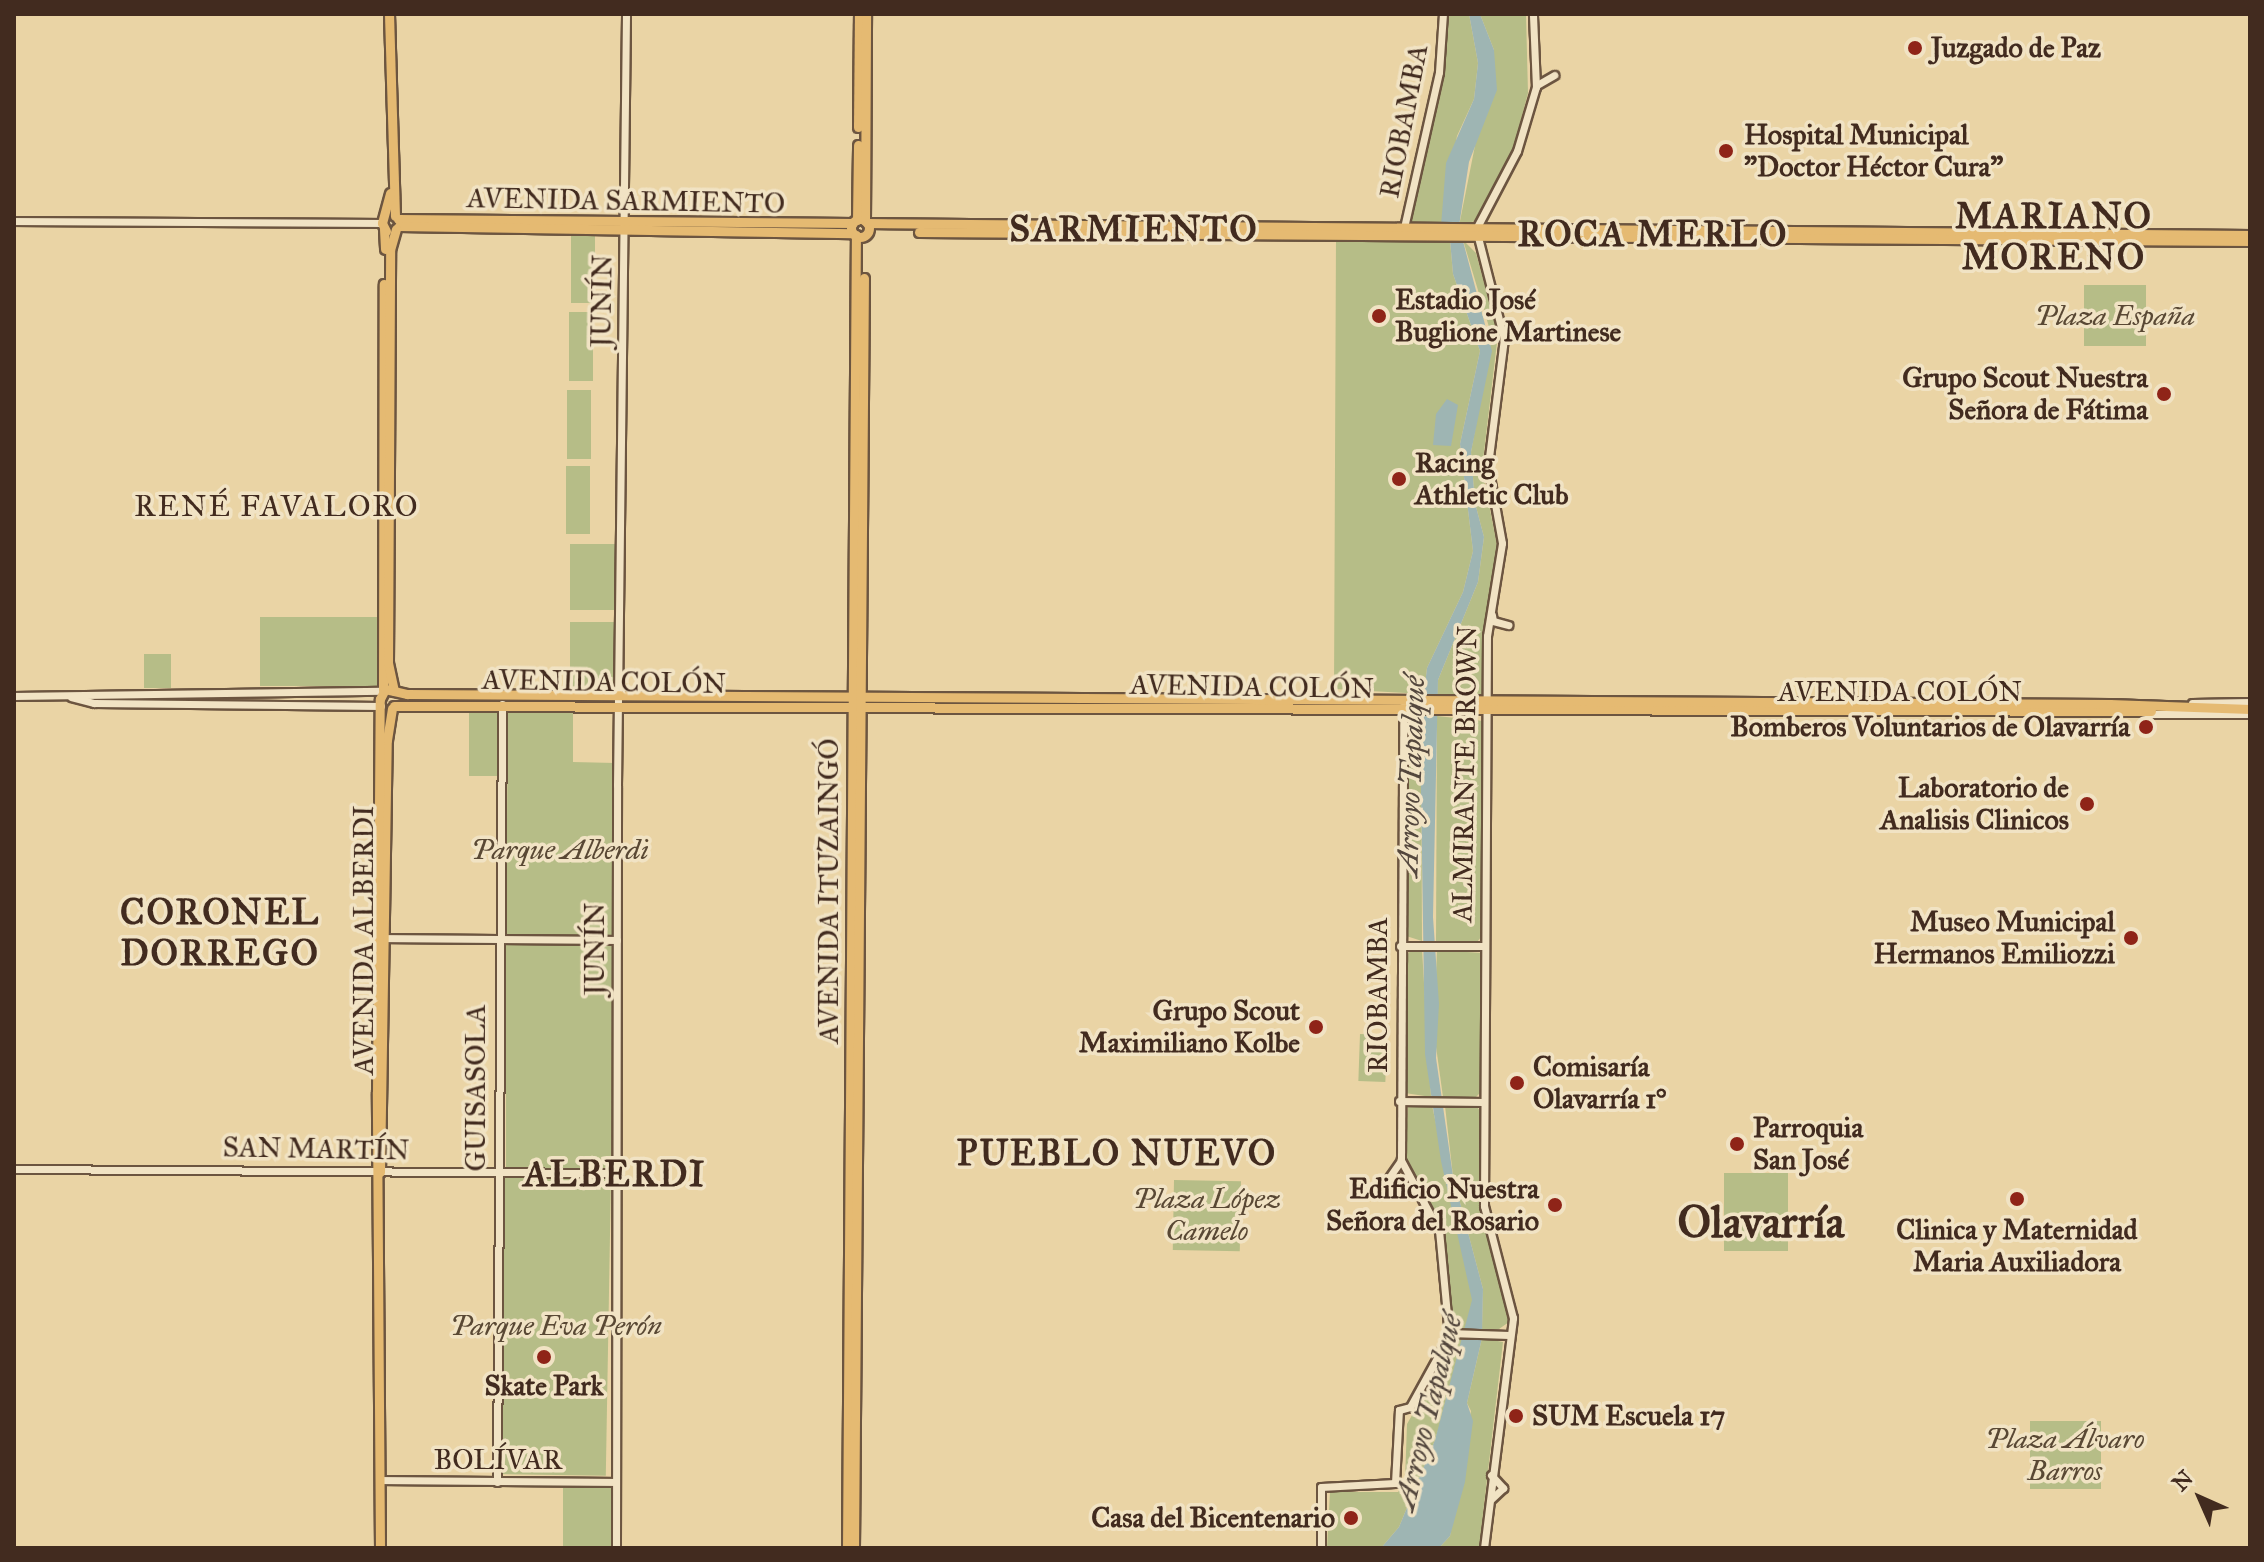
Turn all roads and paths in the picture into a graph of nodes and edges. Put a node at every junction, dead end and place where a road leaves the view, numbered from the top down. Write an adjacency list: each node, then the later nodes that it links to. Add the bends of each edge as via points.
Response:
1 (389, 14): 10 (main road)
2 (626, 14): 12 (street, JUNÍN)
3 (859, 14): 11 (main road, AVENIDA ITUZAINGÓ)
4 (866, 14): 11 (main road, AVENIDA ITUZAINGÓ)
5 (1443, 14): 13 (street, RIOBAMBA, via 1439,72)
6 (1533, 14): 7 (street)
7 (1537, 64): 8 (street); 8 (street, via 1554,75)
8 (1536, 87): 14 (street, via 1517,151)
9 (14, 221): 10 (street, AVENIDA SARMIENTO)
10 (392, 223): 12 (main road, AVENIDA SARMIENTO); 19 (main road)
11 (861, 228): 12 (main road, AVENIDA SARMIENTO); 13 (main road, AVENIDA SARMIENTO); 24 (main road, AVENIDA ITUZAINGÓ)
12 (626, 229): 23 (street, JUNÍN)
13 (1409, 233): 14 (main road, AVENIDA SARMIENTO)
14 (1473, 234): 15 (main road, AVENIDA SARMIENTO); 16 (main road, AVENIDA SARMIENTO); 17 (street, ALMIRANTE BROWN, via 1504,332 1488,460 1502,543)
15 (2250, 235)
16 (2250, 241)
17 (1492, 599): 18 (street, ALMIRANTE BROWN); 18 (street, via 1493,621 1508,625 1493,629)
18 (1488, 646): 28 (street, ALMIRANTE BROWN)
19 (388, 691): 21 (street, AVENIDA COLÓN, via 162,690); 22 (main road, AVENIDA COLÓN); 27 (main road, AVENIDA ALBERDI)
20 (14, 696): 21 (street, AVENIDA COLÓN)
21 (69, 696): 27 (street, AVENIDA COLÓN, via 94,703)
22 (502, 698): 23 (main road, AVENIDA COLÓN); 27 (main road, AVENIDA COLÓN); 32 (street, GUISASOLA)
23 (620, 700): 24 (main road, AVENIDA COLÓN); 33 (street, JUNÍN)
24 (857, 702): 26 (main road, AVENIDA COLÓN); 55 (main road, AVENIDA ITUZAINGÓ); 56 (main road, AVENIDA ITUZAINGÓ)
25 (2250, 702): 29 (street, AVENIDA COLÓN)
26 (1407, 706): 28 (main road, AVENIDA COLÓN); 34 (street, RIOBAMBA)
27 (388, 707): 31 (main road, AVENIDA ALBERDI)
28 (1485, 707): 29 (main road, AVENIDA COLÓN); 35 (street, ALMIRANTE BROWN)
29 (2110, 709): 30 (street, AVENIDA COLÓN); 30 (main road, AVENIDA COLÓN)
30 (2250, 712)
31 (382, 938): 32 (street); 40 (main road, AVENIDA ALBERDI)
32 (498, 939): 33 (street); 41 (street, GUISASOLA)
33 (617, 940): 42 (street, JUNÍN)
34 (1400, 946): 35 (street); 36 (street, RIOBAMBA)
35 (1484, 946): 37 (street, ALMIRANTE BROWN)
36 (1399, 1101): 37 (street); 38 (street, RIOBAMBA)
37 (1484, 1102): 47 (street, ALMIRANTE BROWN, via 1484,1212 1513,1312)
38 (1401, 1160): 43 (street, via 1395,1176); 44 (street, RIOBAMBA)
39 (14, 1169): 40 (street, SAN MARTÍN)
40 (380, 1172): 41 (street, SAN MARTÍN); 49 (main road, AVENIDA ALBERDI)
41 (497, 1173): 42 (street, SAN MARTÍN); 50 (street, GUISASOLA)
42 (617, 1173): 51 (street, JUNÍN)
43 (1388, 1179)
44 (1415, 1188): 45 (street, via 1406,1187); 46 (street, RIOBAMBA, via 1439,1231)
45 (1401, 1195)
46 (1449, 1333): 47 (street); 57 (street, via 1410,1407 1399,1410 1395,1483 1321,1487)
47 (1509, 1335): 48 (street, ALMIRANTE BROWN)
48 (1491, 1475): 52 (street, ALMIRANTE BROWN); 52 (street, via 1503,1488)
49 (380, 1480): 50 (street, BOLÍVAR); 53 (main road, AVENIDA ALBERDI)
50 (497, 1482): 51 (street, BOLÍVAR)
51 (616, 1482): 54 (street, JUNÍN)
52 (1488, 1504): 58 (street, ALMIRANTE BROWN)
53 (380, 1548)
54 (616, 1548)
55 (847, 1548)
56 (854, 1548)
57 (1321, 1548)
58 (1484, 1548)

